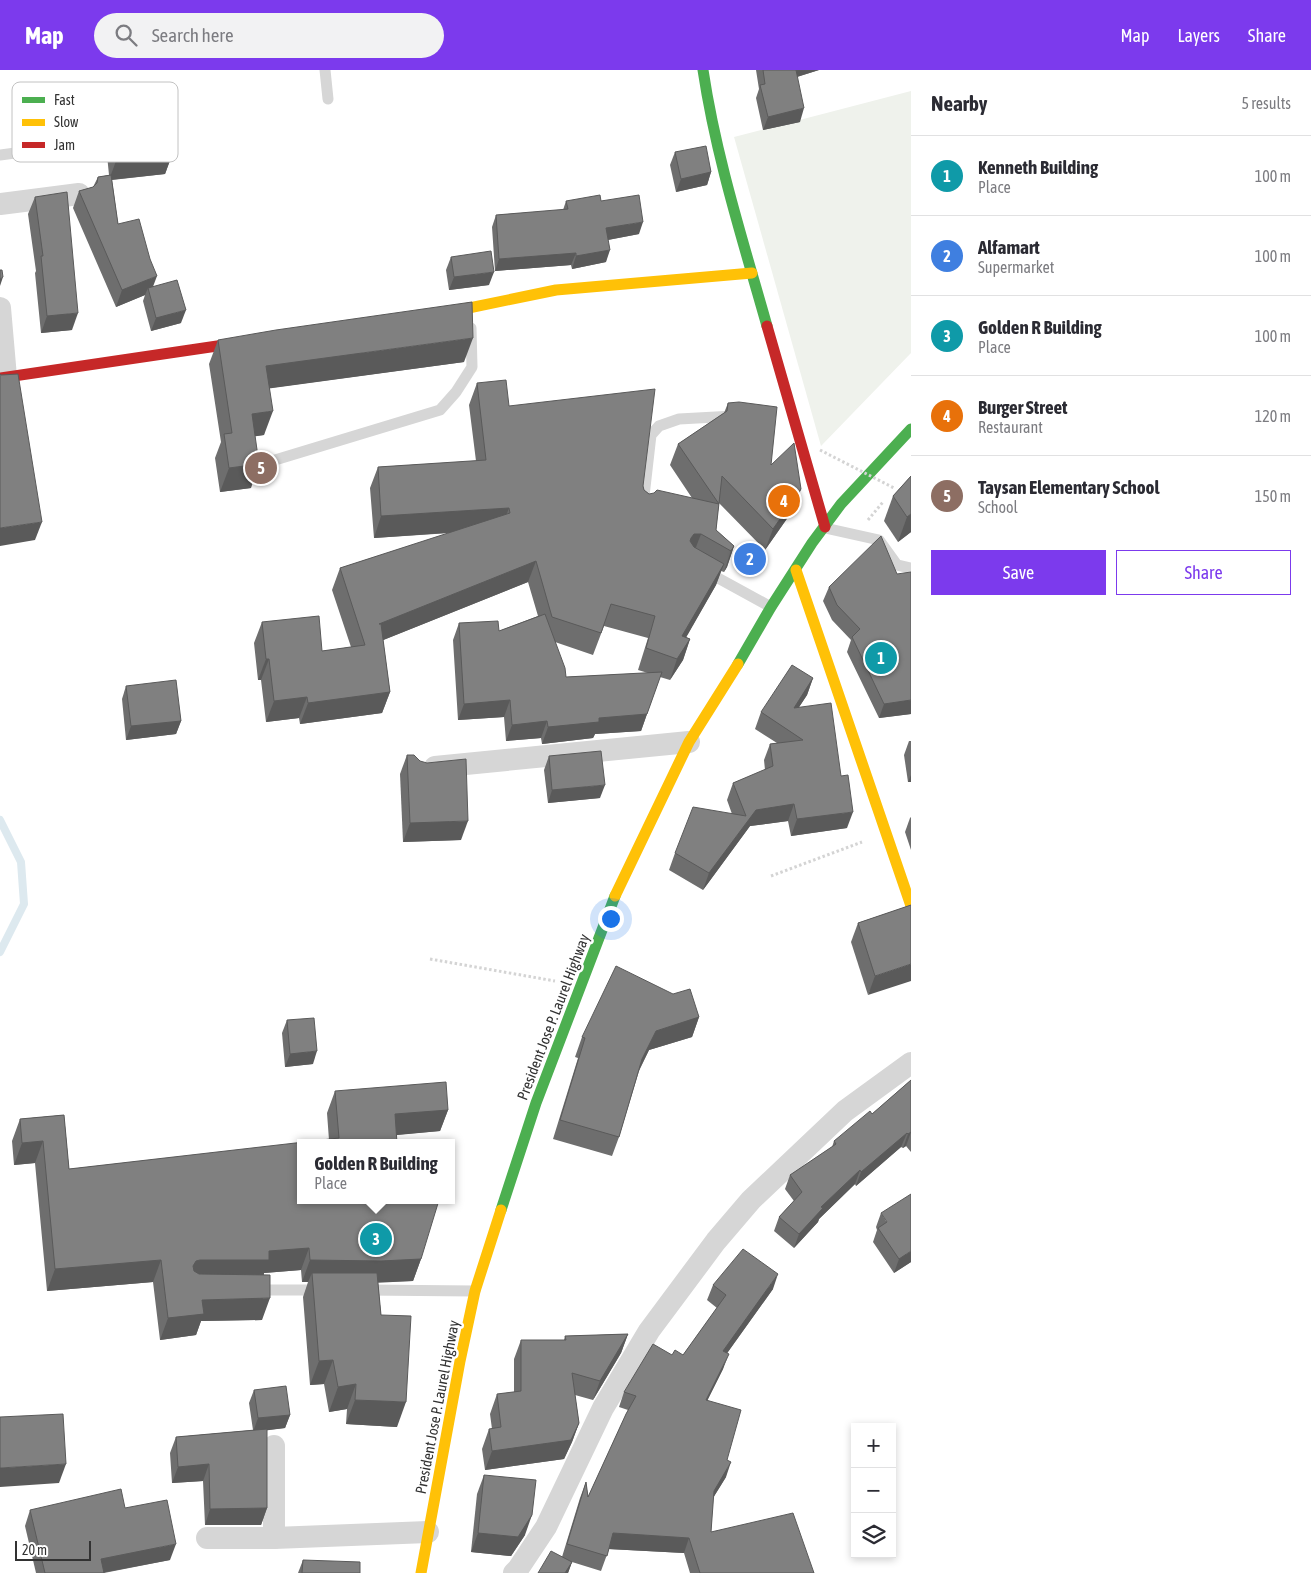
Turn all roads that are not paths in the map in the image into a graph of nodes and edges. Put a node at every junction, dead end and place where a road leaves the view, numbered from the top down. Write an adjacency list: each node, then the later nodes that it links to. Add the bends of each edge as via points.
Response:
1 (325, 70): 3 (lane)
2 (703, 70): 6 (main road, via 731,199)
3 (328, 99)
4 (79, 194): 5 (street)
5 (0, 204)
6 (752, 273): 8 (main road, via 556,290); 16 (main road, via 786,413)
7 (0, 308): 11 (street)
8 (470, 309): 9 (main road); 14 (lane, via 472,367 440,410)
9 (420, 317)
10 (265, 338): 11 (main road)
11 (3, 378)
12 (743, 415): 15 (lane, via 679,419 659,426 651,435)
13 (911, 429): 16 (main road, President Jose P. Laurel Highway, via 841,504)
14 (275, 460)
15 (643, 508)
16 (825, 528): 18 (lane, via 879,540 897,565); 19 (main road, President Jose P. Laurel Highway)
17 (698, 567): 20 (lane)
18 (911, 568)
19 (796, 570): 20 (main road, President Jose P. Laurel Highway); 23 (main road)
20 (771, 607): 21 (main road, President Jose P. Laurel Highway)
21 (689, 742): 22 (street); 28 (main road, President Jose P. Laurel Highway, via 618,889 580,986 536,1103)
22 (419, 769)
23 (911, 906)
24 (911, 1063): 34 (street, via 844,1112 752,1200 716,1241 649,1331 603,1408 546,1527)
25 (241, 1290): 26 (lane)
26 (329, 1290)
27 (348, 1290): 28 (lane)
28 (475, 1291): 30 (main road, President Jose P. Laurel Highway)
29 (274, 1446): 32 (street)
30 (428, 1532): 32 (street); 33 (main road, President Jose P. Laurel Highway)
31 (207, 1538): 32 (street)
32 (274, 1538)
33 (421, 1573)
34 (514, 1573)

